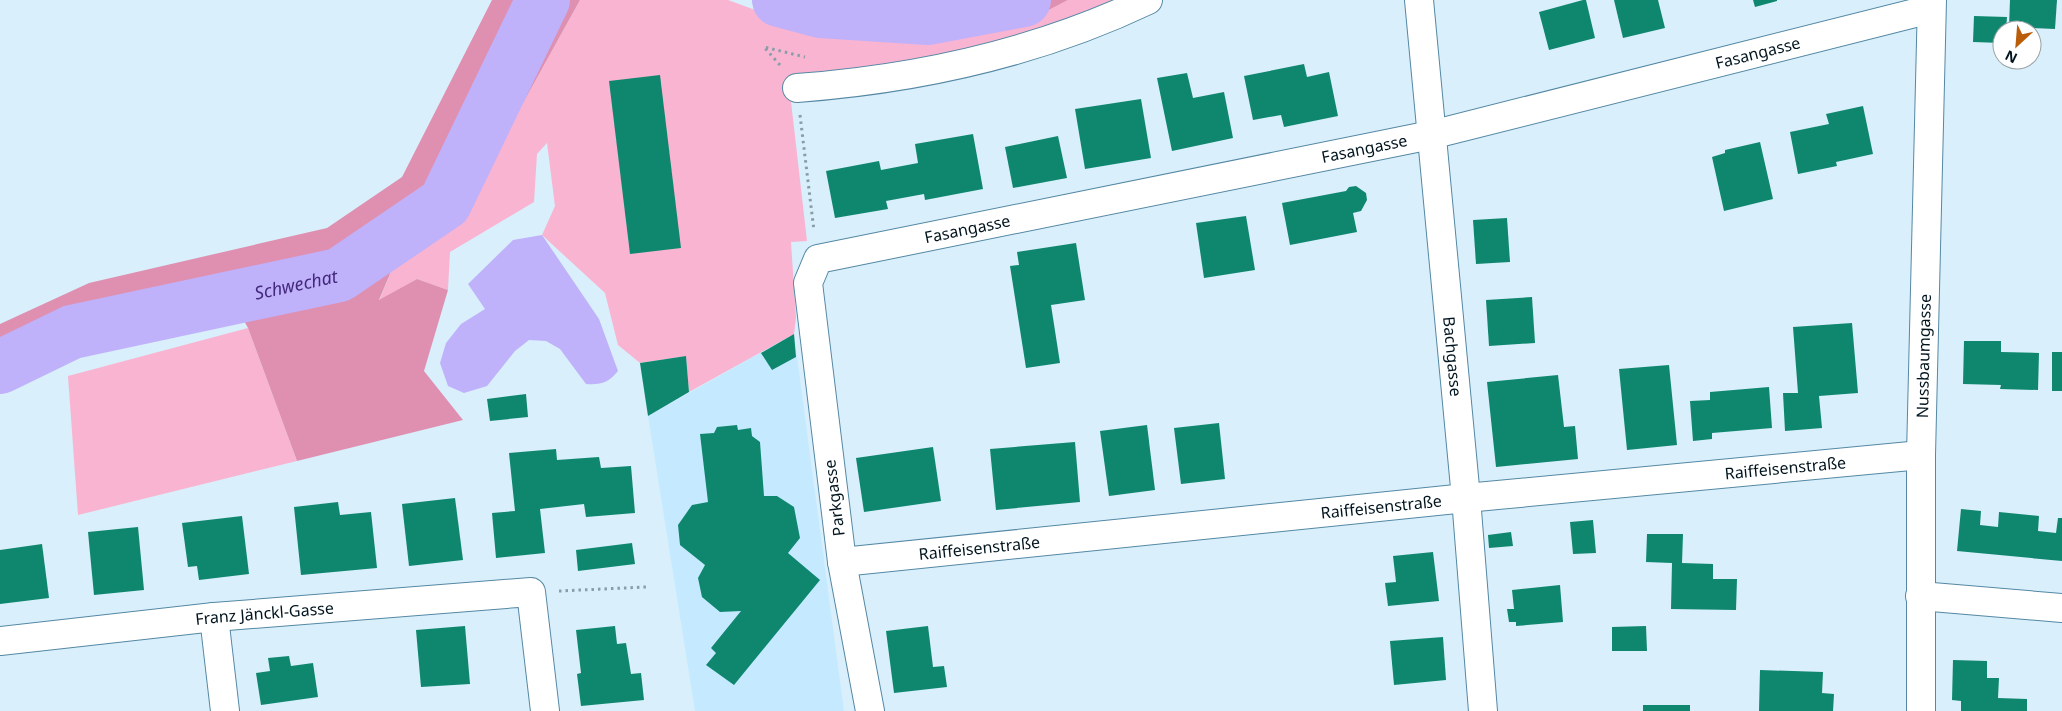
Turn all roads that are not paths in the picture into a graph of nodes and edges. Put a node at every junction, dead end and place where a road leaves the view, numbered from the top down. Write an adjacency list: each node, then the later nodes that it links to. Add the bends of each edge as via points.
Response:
1 (1148, 0): 4 (street, via 1124,12 1020,48 946,68)
2 (1419, 0): 5 (street, Bachgasse)
3 (1932, 4): 5 (street, Fasangasse); 7 (street, Nussbaumgasse)
4 (797, 88)
5 (1431, 135): 6 (street, Fasangasse, via 818,259); 8 (street, Bachgasse)
6 (808, 283): 9 (street, Parkgasse)
7 (1922, 455): 8 (street, Raiffeisenstraße); 10 (street, Nussbaumgasse)
8 (1466, 498): 9 (street, Raiffeisenstraße); 17 (street, Bachgasse)
9 (842, 562): 16 (street, Parkgasse)
10 (1920, 596): 11 (street); 18 (street, Nussbaumgasse)
11 (2062, 608)
12 (214, 617): 13 (street, Franz Jänckl-Gasse); 14 (street); 15 (street, Franz Jänckl-Gasse, via 531,592)
13 (0, 640)
14 (225, 711)
15 (545, 711)
16 (870, 711)
17 (1483, 711)
18 (1921, 711)

